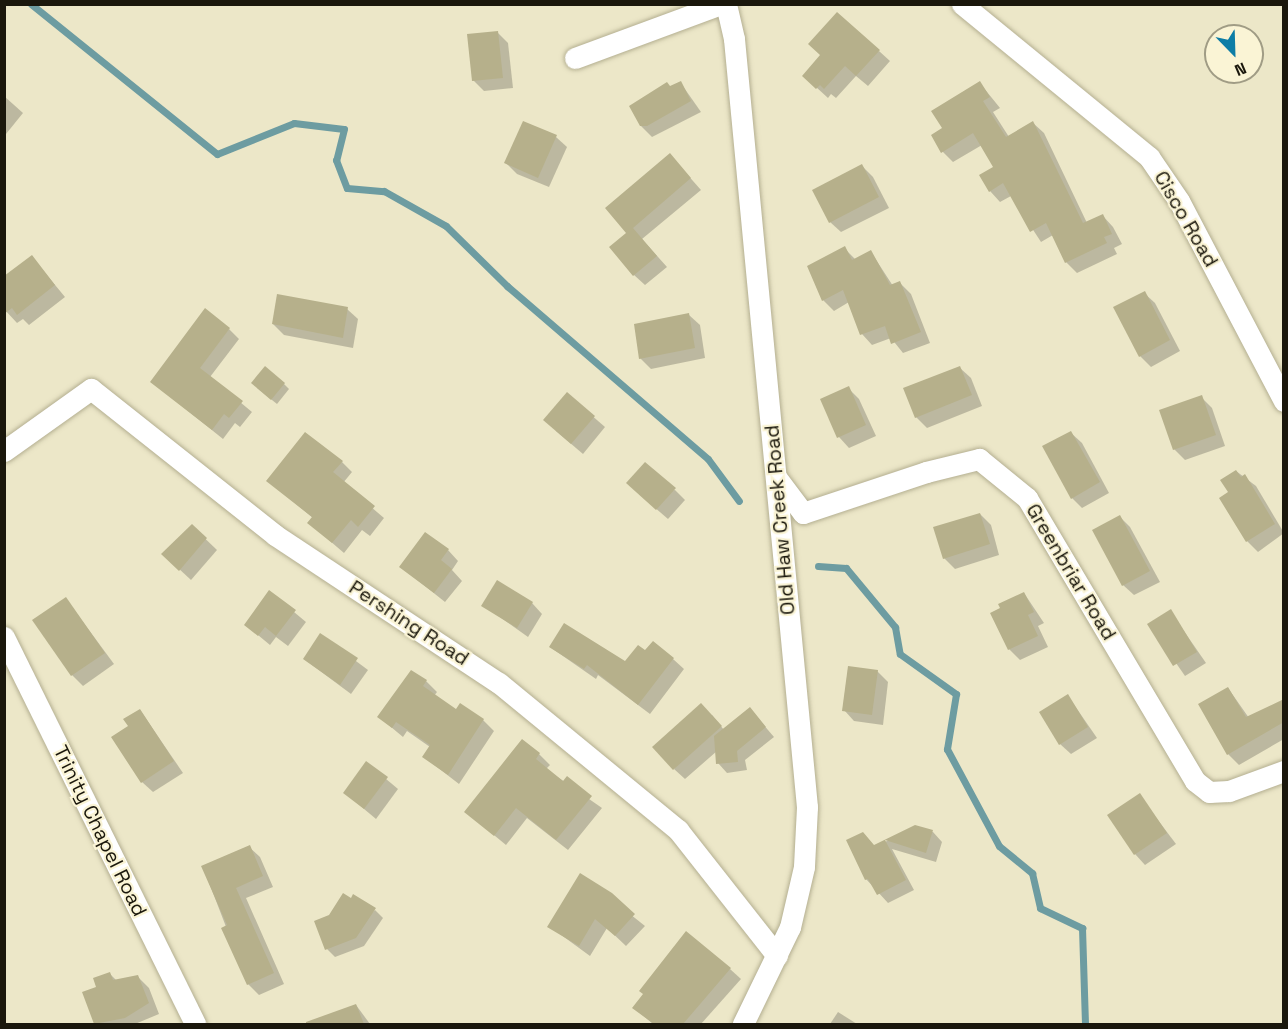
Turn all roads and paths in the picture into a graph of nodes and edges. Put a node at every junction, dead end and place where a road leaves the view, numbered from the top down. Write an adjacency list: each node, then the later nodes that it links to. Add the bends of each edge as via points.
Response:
1 (721, 4): 4 (street)
2 (726, 4): 7 (street, Old Haw Creek Road, via 734,39)
3 (962, 4): 5 (street, Cisco Road, via 1149,157 1179,201)
4 (575, 58)
5 (1284, 401)
6 (4, 451): 10 (street, Pershing Road, via 91,389 275,535 499,683 678,830)
7 (776, 477): 9 (street, Greenbriar Road, via 803,513 926,472 979,459 1027,498 1195,781 1209,792 1229,791); 10 (street, Old Haw Creek Road, via 807,807 799,893)
8 (4, 637): 11 (street, Trinity Chapel Road)
9 (1284, 771)
10 (777, 956): 12 (street, Old Haw Creek Road)
11 (195, 1024)
12 (743, 1024)

